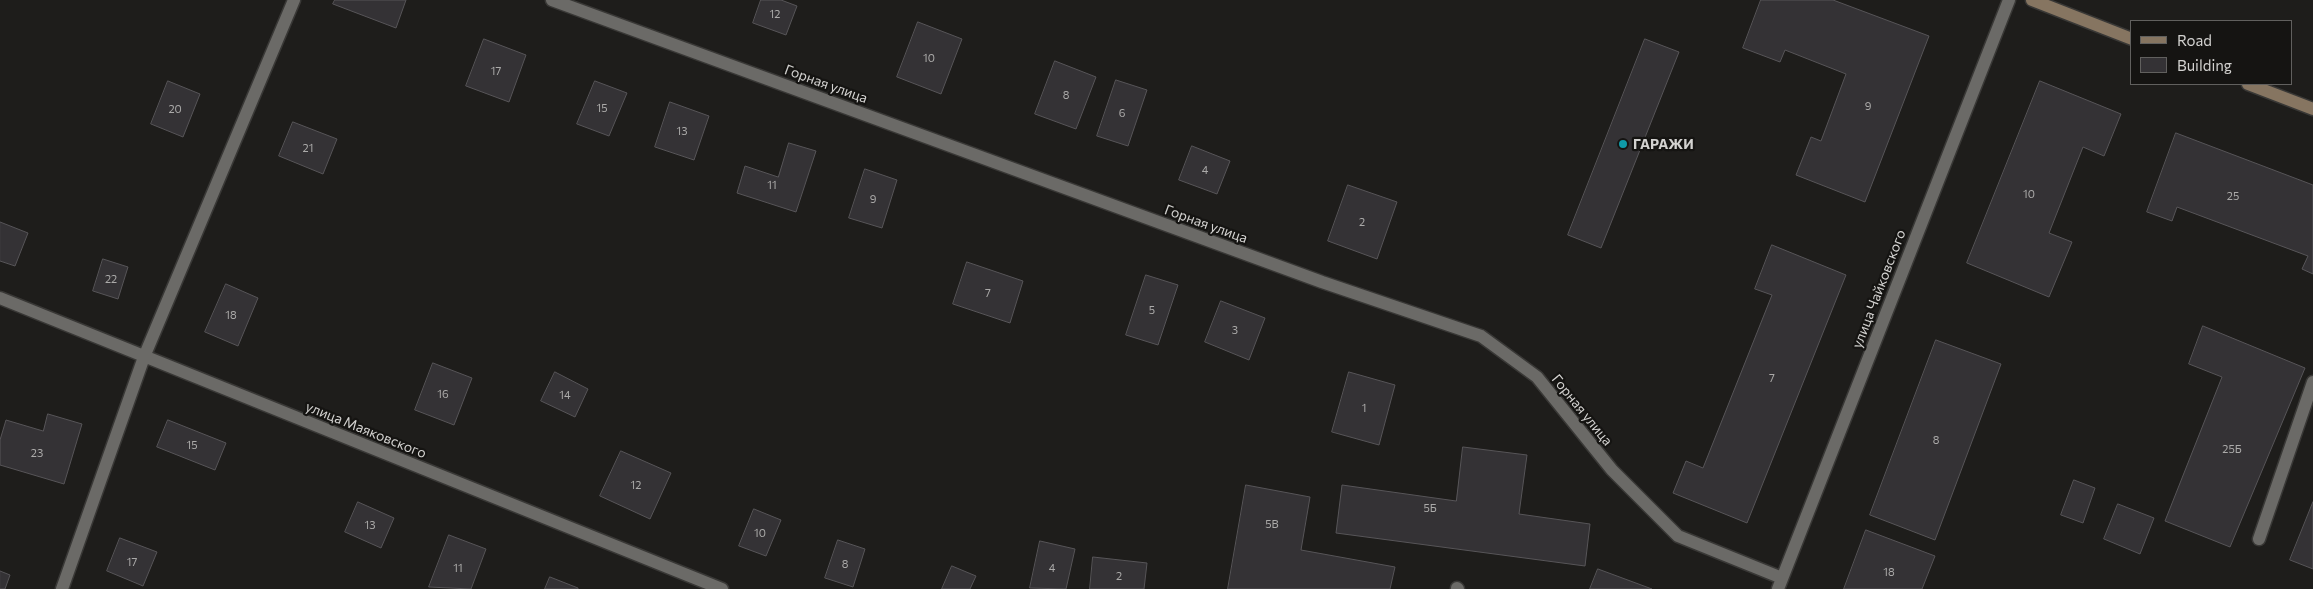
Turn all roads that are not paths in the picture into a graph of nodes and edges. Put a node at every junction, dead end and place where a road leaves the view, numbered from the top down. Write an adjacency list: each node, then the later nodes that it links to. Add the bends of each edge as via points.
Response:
1 (294, 0): 9 (street)
2 (552, 0): 12 (street, Горная улица, via 1322,282 1481,336 1537,377 1612,470 1678,536)
3 (2009, 0): 12 (street, улица Чайковского)
4 (2032, 0): 5 (main road)
5 (2130, 38)
6 (2251, 85): 7 (main road)
7 (2313, 109)
8 (0, 298): 9 (street, улица Маяковского)
9 (144, 357): 13 (street); 14 (street, улица Маяковского)
10 (2313, 382): 11 (street)
11 (2260, 539)
12 (1780, 583)
13 (62, 589)
14 (722, 589)

